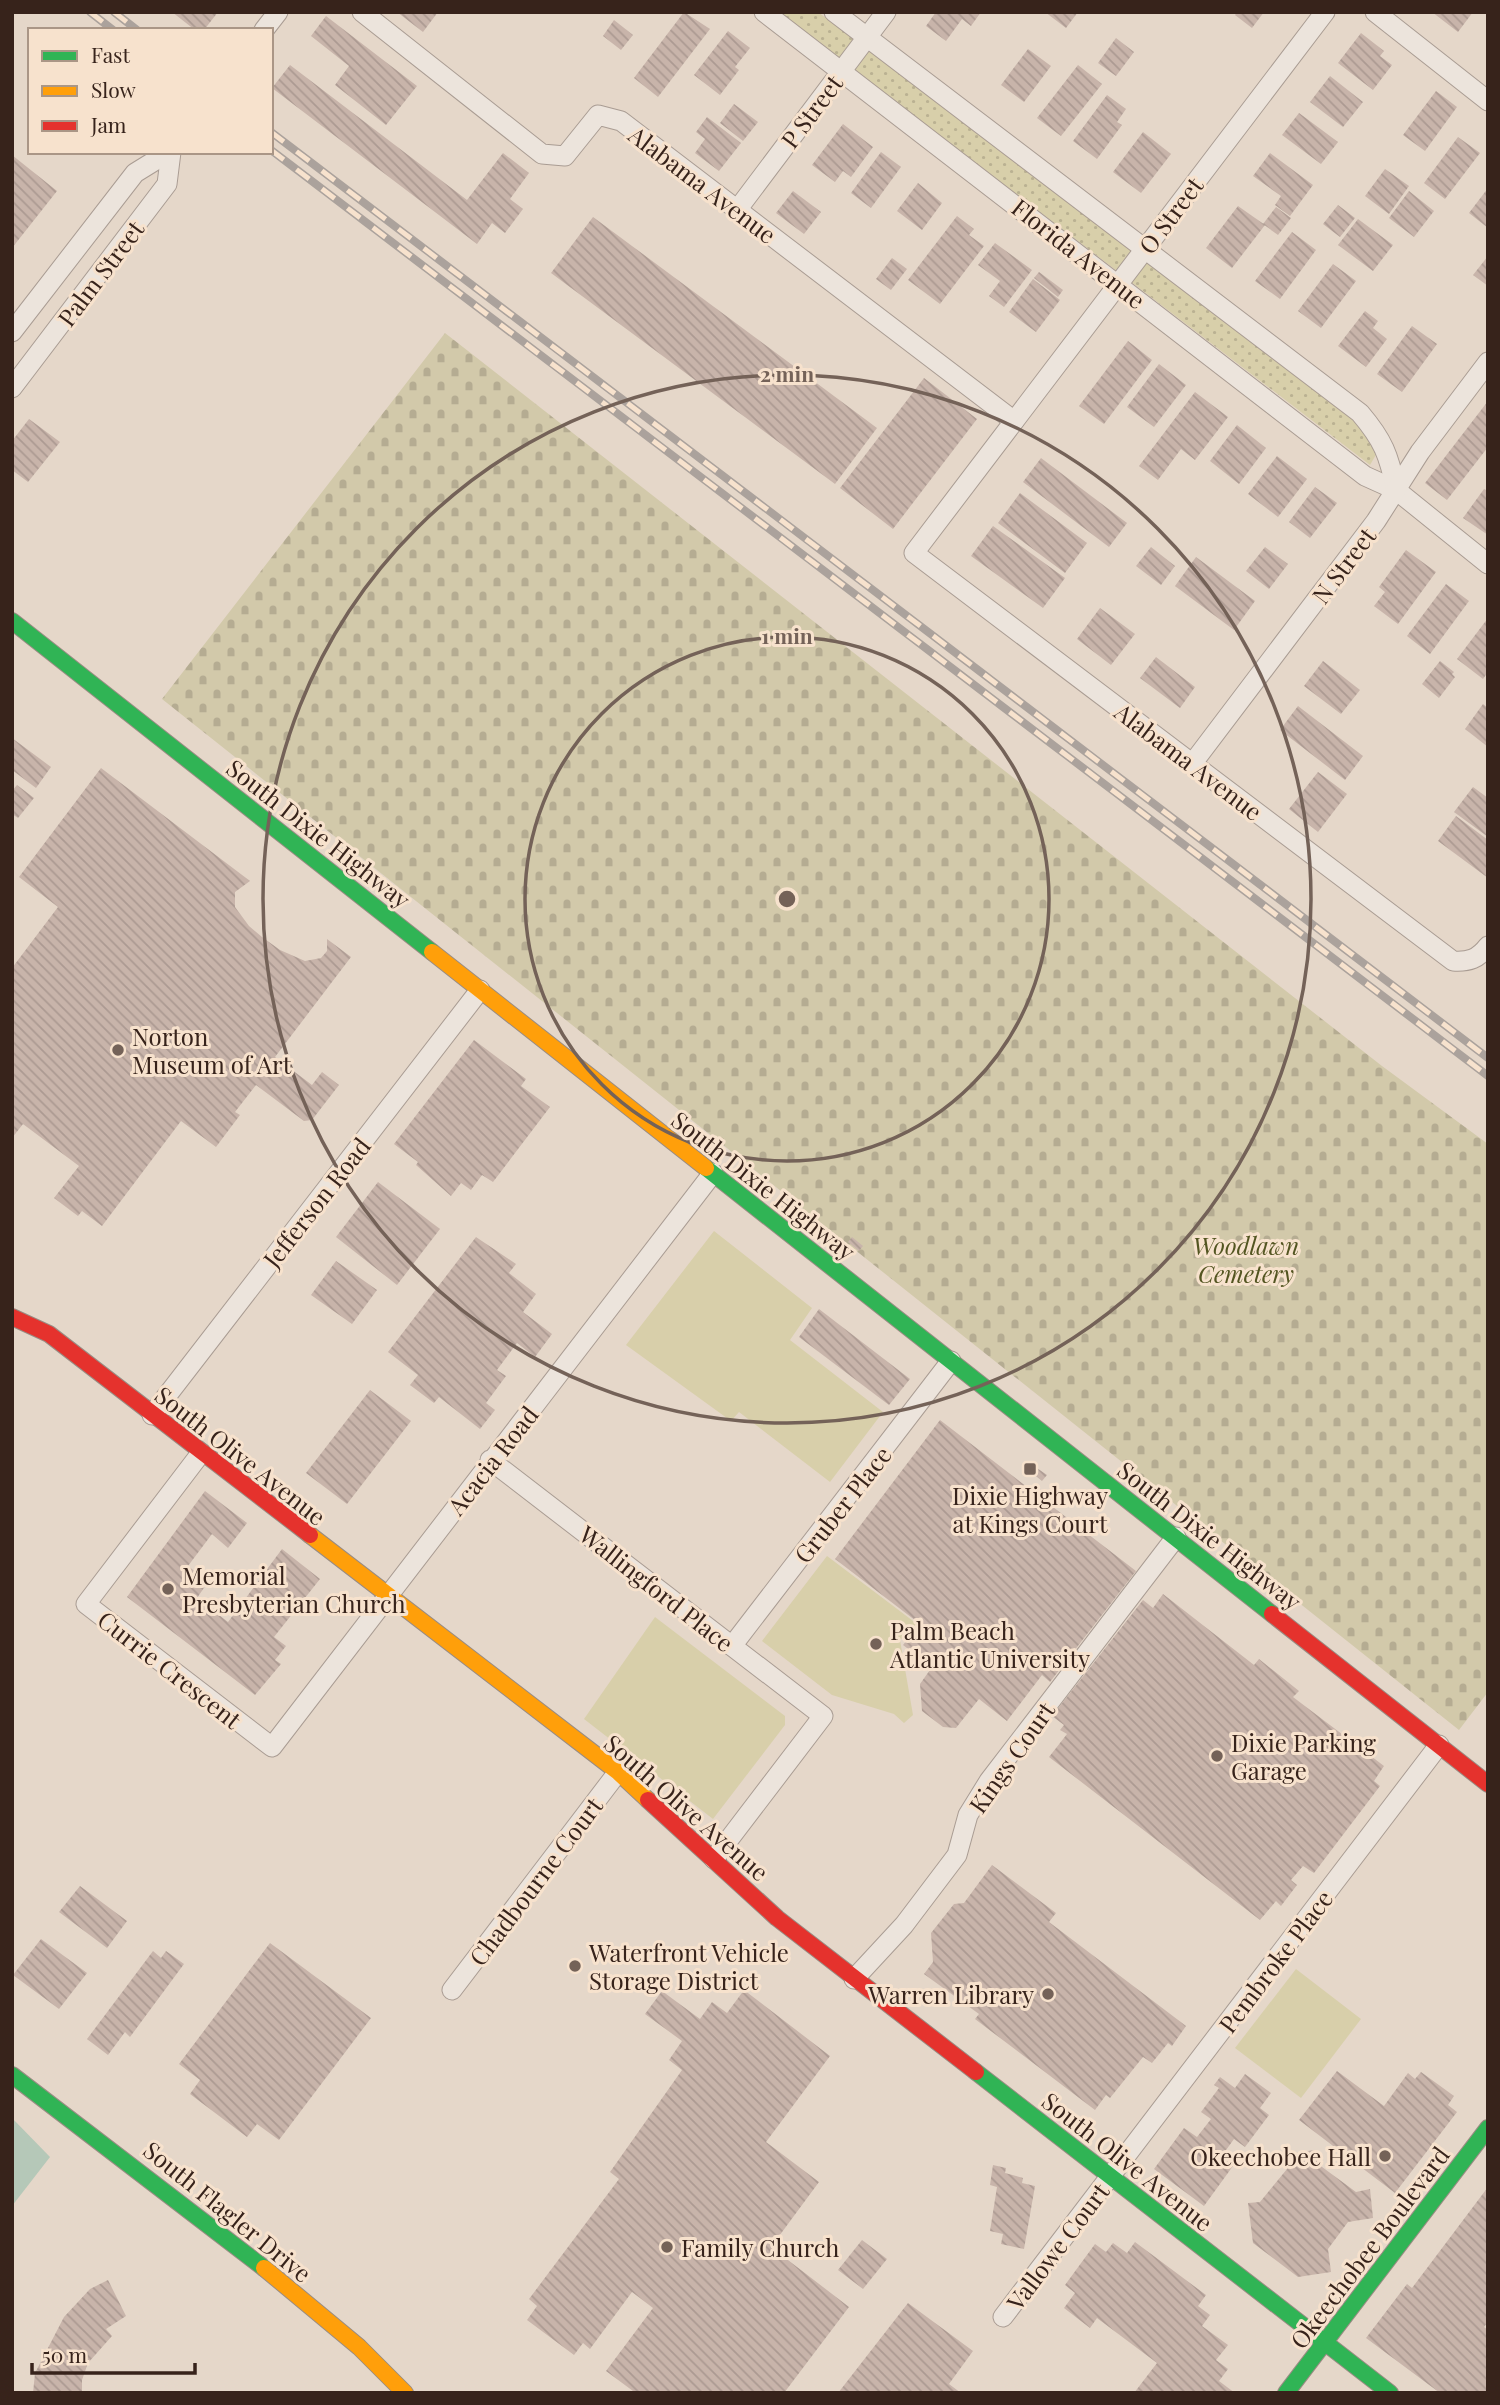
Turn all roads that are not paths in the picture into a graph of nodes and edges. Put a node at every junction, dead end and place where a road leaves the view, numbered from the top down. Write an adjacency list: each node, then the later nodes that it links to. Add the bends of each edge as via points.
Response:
1 (278, 12): 8 (street)
2 (362, 12): 14 (street, Alabama Avenue, via 542,154 565,156 598,115 621,121)
3 (764, 12): 10 (street, Florida Avenue)
4 (834, 12): 9 (street, Florida Avenue)
5 (886, 12): 9 (street, P Street)
6 (1325, 12): 15 (street, O Street)
7 (1375, 12): 11 (street)
8 (266, 28)
9 (867, 38): 10 (street, P Street); 15 (street, Florida Avenue)
10 (841, 71): 14 (street, P Street); 16 (street, Florida Avenue)
11 (1488, 101)
12 (167, 154): 17 (street, Palm Street, via 135,173)
13 (170, 154): 19 (street, Palm Street, via 167,184)
14 (737, 210): 20 (street, Alabama Avenue)
15 (1144, 250): 16 (street, O Street); 21 (street, Florida Avenue, via 1360,413 1388,454)
16 (1118, 282): 20 (street, O Street); 21 (street, Florida Avenue, via 1365,476)
17 (12, 332)
18 (1488, 362): 21 (street, N Street)
19 (12, 388)
20 (1014, 421): 22 (street, O Street)
21 (1395, 489): 23 (street, Florida Avenue); 25 (street, N Street, via 1376,521)
22 (914, 553): 25 (street, Alabama Avenue)
23 (1488, 564)
24 (16, 631): 27 (street, South Dixie Highway)
25 (1192, 764): 26 (street, Alabama Avenue, via 1453,961 1467,962)
26 (1488, 946)
27 (480, 990): 28 (street, South Dixie Highway); 31 (street, Jefferson Road)
28 (713, 1174): 30 (street, South Dixie Highway); 33 (street, Acacia Road)
29 (12, 1317): 31 (street, South Olive Avenue, via 49,1334)
30 (951, 1361): 34 (street, South Dixie Highway); 36 (street, Gruber Place)
31 (152, 1415): 32 (street, South Olive Avenue)
32 (201, 1453): 35 (street, South Olive Avenue); 38 (street, Currie Crescent, via 86,1604)
33 (490, 1460): 35 (street, Acacia Road); 36 (street, Wallingford Place)
34 (1176, 1537): 37 (street, South Dixie Highway); 42 (street, Kings Court, via 989,1780 968,1815 957,1856 904,1925)
35 (388, 1595): 38 (street, Acacia Road); 39 (street, South Olive Avenue)
36 (732, 1646): 41 (street, Wallingford Place, via 823,1716)
37 (1439, 1745): 40 (street, South Dixie Highway); 46 (street, Pembroke Place)
38 (272, 1747)
39 (618, 1772): 41 (street, South Olive Avenue); 43 (street, Chadbourne Court)
40 (1488, 1784)
41 (714, 1859): 42 (street, South Olive Avenue, via 777,1918)
42 (854, 1979): 46 (street, South Olive Avenue)
43 (452, 1990)
44 (12, 2075): 49 (street, South Flagler Drive, via 242,2250 372,2356)
45 (1488, 2128): 48 (street, Okeechobee Boulevard)
46 (1111, 2176): 47 (street, Vallowe Court); 48 (street, South Olive Avenue)
47 (1003, 2317)
48 (1324, 2342): 50 (street, Okeechobee Boulevard); 51 (street, South Olive Avenue)
49 (405, 2393)
50 (1286, 2393)
51 (1391, 2393)

